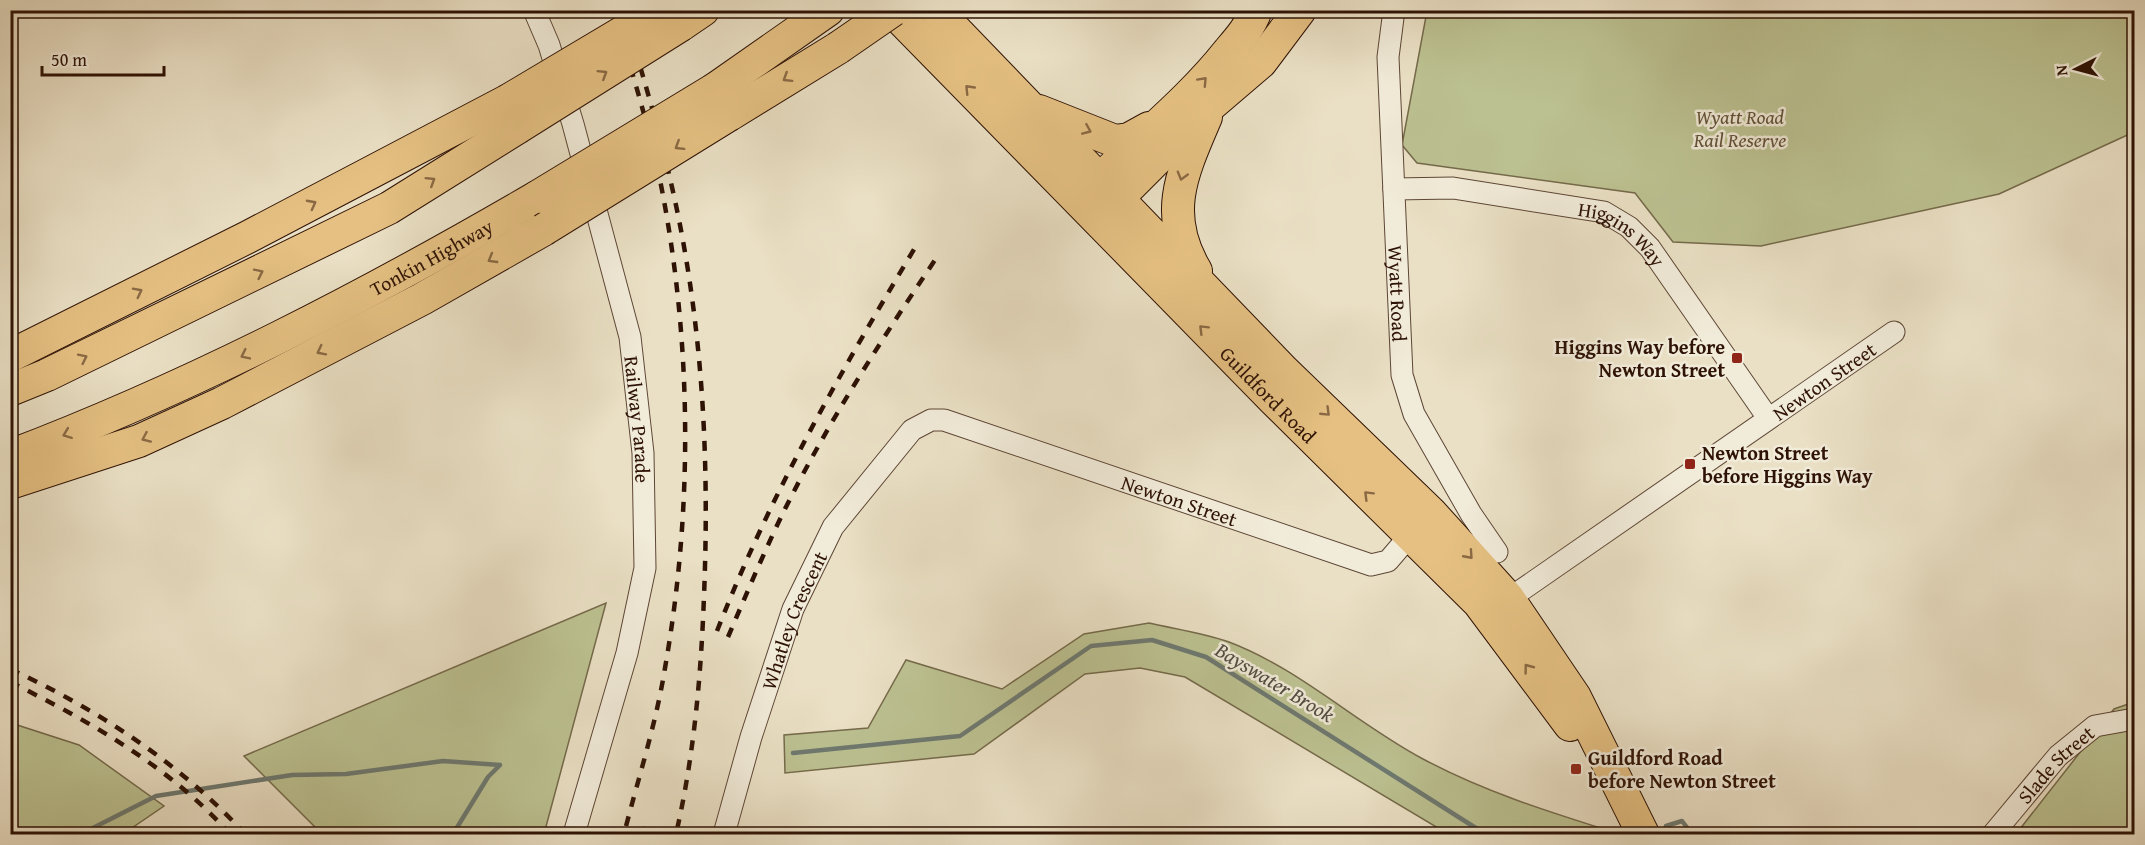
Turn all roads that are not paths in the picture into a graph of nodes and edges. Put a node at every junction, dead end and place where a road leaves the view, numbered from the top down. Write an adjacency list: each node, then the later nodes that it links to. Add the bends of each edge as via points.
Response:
1 (534, 10): 29 (street, Railway Parade, via 573,124 630,337 643,453 645,568 627,653)
2 (893, 10): 9 (highway, one-way to 9, bridge, via 838,48); 15 (highway, Guildford Road, one-way to 2)
3 (936, 10): 11 (highway, Guildford Road)
4 (1256, 10): 13 (highway, one-way to 4, via 1218,66 1251,24)
5 (1300, 10): 10 (highway, via 1261,62)
6 (1394, 10): 14 (street, Wyatt Road, via 1388,57)
7 (681, 15): 12 (highway, one-way to 7, bridge)
8 (819, 17): 9 (highway, Tonkin Highway)
9 (722, 102): 22 (highway, Tonkin Highway, one-way to 22, bridge, via 537,197 415,268 247,355 90,426); 23 (highway, one-way to 23, bridge, via 543,230 422,299 140,441)
10 (1213, 103): 15 (highway); 16 (highway, one-way to 16, via 1185,166 1177,207 1182,243)
11 (1033, 109): 13 (highway, one-way to 13, via 1115,141 1129,139); 15 (highway, Guildford Road)
12 (512, 114): 18 (highway, one-way to 12, via 249,237); 19 (highway, one-way to 12, via 389,207)
13 (1161, 122): 15 (highway)
14 (1394, 189): 20 (street, Higgins Way, via 1453,188 1543,201 1604,212 1629,227 1650,248); 26 (street, Wyatt Road, via 1402,375 1414,414)
15 (1097, 201): 16 (highway, Guildford Road); 25 (highway, Guildford Road, one-way to 15)
16 (1213, 299): 24 (highway, Guildford Road, one-way to 24)
17 (1894, 332): 20 (street, Newton Street)
18 (10, 356)
19 (10, 390)
20 (1768, 418): 27 (street, Newton Street)
21 (912, 430): 25 (street, Newton Street, via 931,420 944,420 1371,565 1388,561); 30 (street, Whatley Crescent, via 834,527 793,609)
22 (10, 456)
23 (10, 483)
24 (1431, 513): 25 (street, Newton Street); 27 (highway, Guildford Road, one-way to 27)
25 (1409, 536): 27 (highway, Guildford Road, via 1479,603)
26 (1497, 552)
27 (1498, 606): 31 (highway, Guildford Road, via 1575,697)
28 (2134, 719): 32 (street, Slade Street, via 2095,726 2058,756)
29 (574, 834)
30 (724, 834)
31 (1643, 834)
32 (1993, 834)

